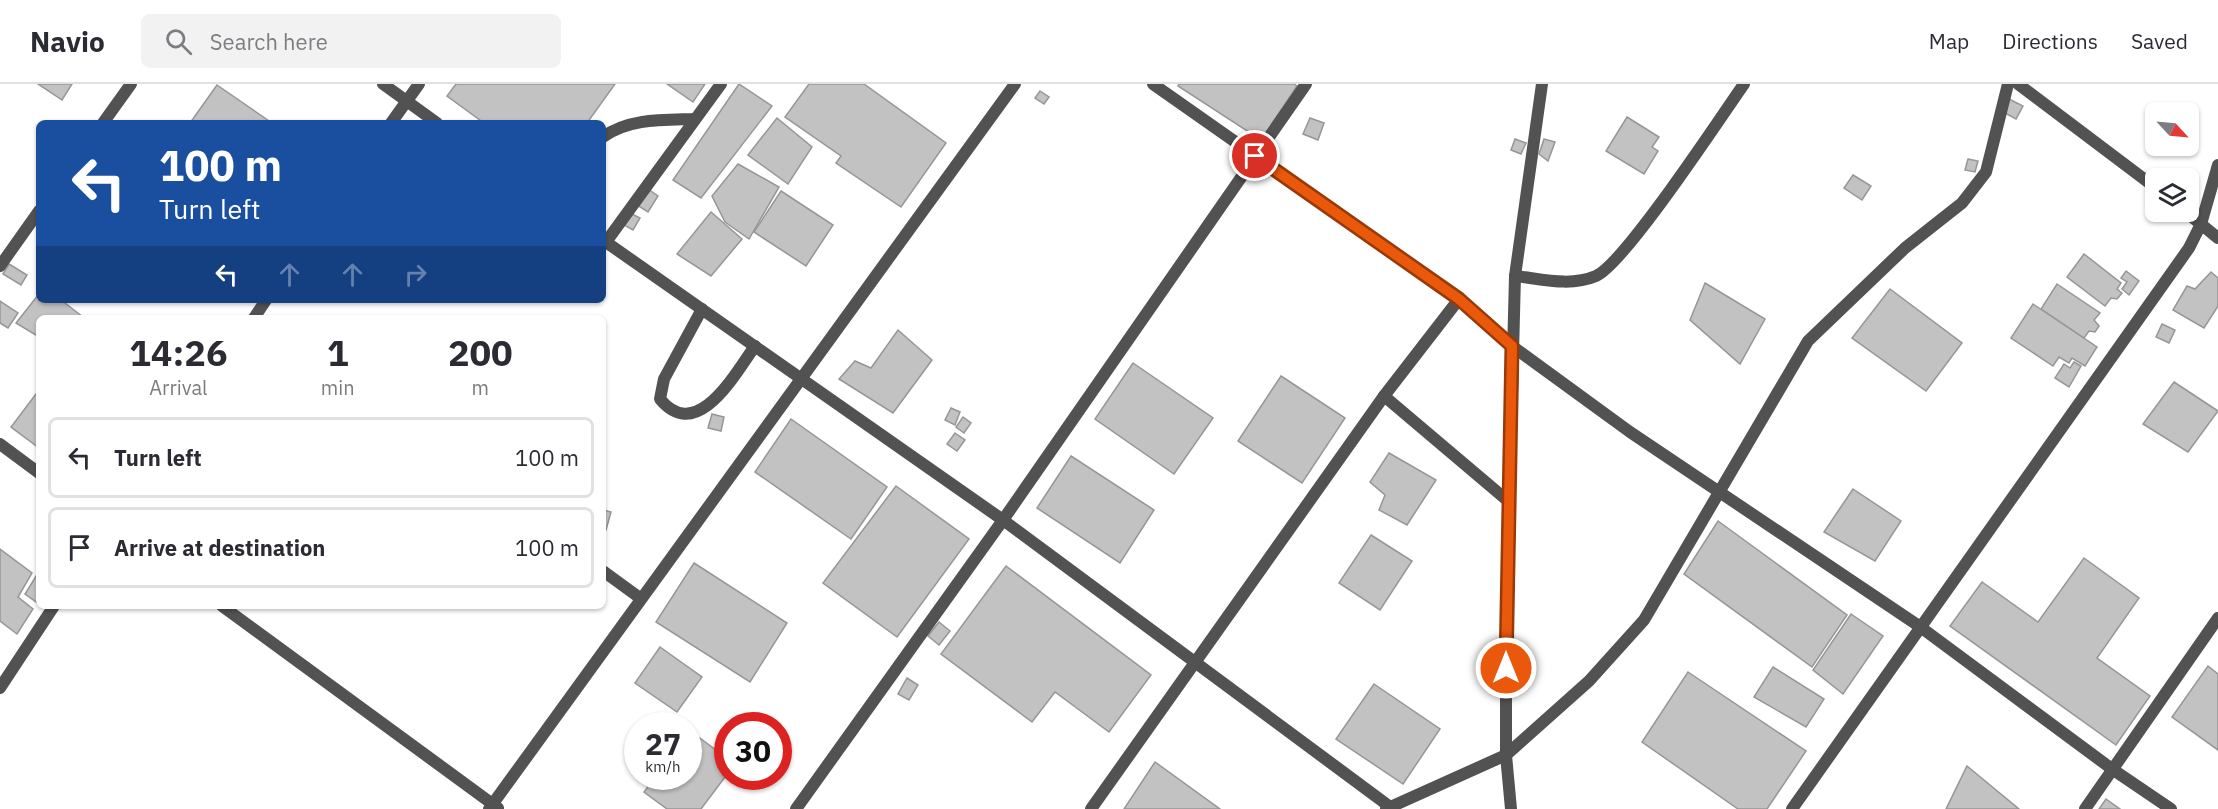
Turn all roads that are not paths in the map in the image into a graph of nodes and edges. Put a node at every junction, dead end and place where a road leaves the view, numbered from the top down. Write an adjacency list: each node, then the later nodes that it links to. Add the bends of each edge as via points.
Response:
1 (131, 84): 14 (street)
2 (383, 84): 12 (street)
3 (419, 84): 12 (street)
4 (721, 84): 13 (street)
5 (1015, 84): 33 (street)
6 (1153, 84): 18 (street)
7 (1306, 84): 18 (street)
8 (1542, 84): 28 (street)
9 (1744, 84): 28 (street, via 1628,245 1599,274 1581,281 1558,282)
10 (2008, 84): 37 (street, via 1986,172 1962,203 1905,248 1808,341)
11 (2019, 84): 20 (street)
12 (407, 101): 15 (street); 16 (street)
13 (695, 119): 17 (street, via 646,121); 24 (street)
14 (105, 120)
15 (393, 120)
16 (433, 120)
17 (606, 135)
18 (1255, 156): 29 (street); 39 (street)
19 (2218, 165): 23 (street)
20 (2145, 180)
21 (36, 216): 27 (street)
22 (2198, 222): 23 (street)
23 (2201, 224): 25 (street); 45 (street, via 2176,267)
24 (606, 238)
25 (2218, 238)
26 (606, 242): 30 (street)
27 (0, 266)
28 (1515, 276): 32 (street)
29 (1459, 299): 32 (street); 34 (street)
30 (702, 309): 31 (street); 31 (street, via 664,379 660,399 671,412 686,416 708,406)
31 (755, 346): 33 (street)
32 (1512, 346): 37 (street); 38 (street)
33 (803, 378): 39 (street); 41 (street)
34 (1384, 396): 38 (street); 46 (street)
35 (0, 444): 36 (street)
36 (36, 470)
37 (1721, 492): 45 (street); 48 (street, via 1644,620 1589,681)
38 (1508, 501): 48 (street)
39 (1003, 520): 46 (street); 52 (street)
40 (606, 573): 41 (street)
41 (640, 598): 50 (street)
42 (52, 609): 47 (street)
43 (226, 609): 50 (street)
44 (2218, 618): 49 (street)
45 (1920, 626): 49 (street); 55 (street)
46 (1193, 661): 51 (street); 53 (street)
47 (2, 681)
48 (1506, 755): 51 (street); 54 (street)
49 (2112, 769): 56 (street); 57 (street)
50 (494, 807)
51 (1390, 808)
52 (796, 809)
53 (1090, 809)
54 (1511, 809)
55 (1792, 809)
56 (2085, 809)
57 (2171, 809)

